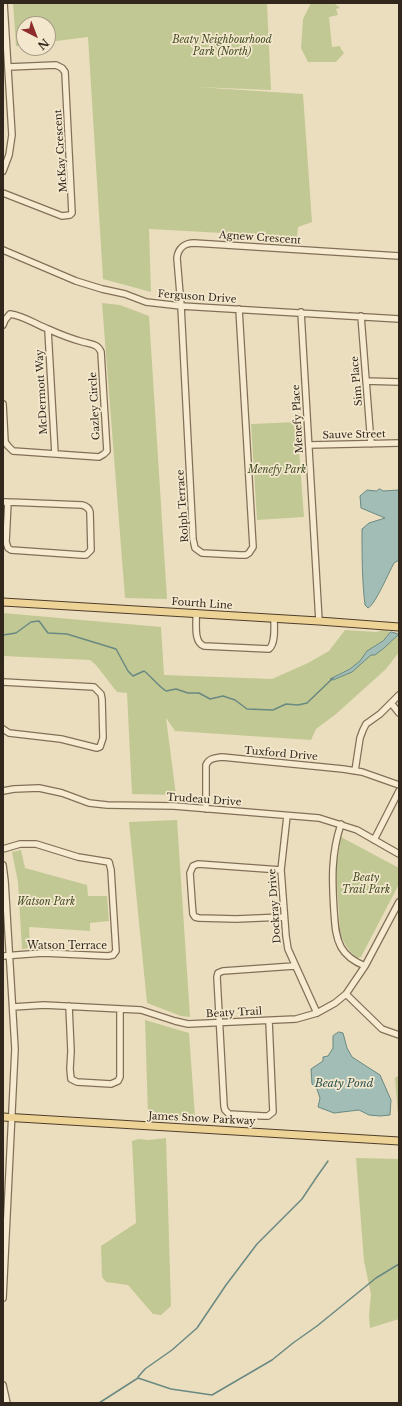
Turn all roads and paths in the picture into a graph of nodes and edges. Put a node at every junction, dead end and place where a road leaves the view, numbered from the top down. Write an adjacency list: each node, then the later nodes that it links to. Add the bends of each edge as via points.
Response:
1 (4, 3): 2 (street)
2 (8, 67): 3 (street, via 12,135); 4 (street, McKay Crescent, via 56,66 65,72 72,213 70,216 62,216)
3 (3, 171)
4 (3, 193)
5 (3, 250): 7 (street, Ferguson Drive, via 76,281 146,302)
6 (399, 256): 7 (street, Agnew Crescent, via 188,243 177,253)
7 (181, 306): 8 (street, Ferguson Drive); 8 (street, Rolph Terrace, via 194,544 202,553 246,555 253,547)
8 (239, 309): 9 (street, Ferguson Drive)
9 (301, 312): 10 (street, Ferguson Drive); 19 (street, Menefy Place)
10 (361, 316): 11 (street, Ferguson Drive); 14 (street, Sim Place)
11 (399, 319)
12 (3, 326): 13 (street, Gazley Circle, via 10,314 18,315)
13 (48, 330): 20 (street, McDermott Way); 20 (street, Gazley Circle, via 94,344 102,352 107,451 98,457)
14 (366, 381): 15 (street); 18 (street, Sim Place)
15 (399, 382)
16 (3, 404): 20 (street, Gazley Circle, via 6,442 10,449)
17 (399, 442): 18 (street, Sauve Street)
18 (372, 444): 19 (street, Sauve Street)
19 (309, 445): 25 (street, Menefy Place)
20 (55, 454)
21 (6, 502): 21 (street, via 6,542 11,550 82,555 91,550 90,512 85,506)
22 (3, 602): 23 (main road, Fourth Line)
23 (196, 613): 24 (main road, Fourth Line); 24 (street, via 197,640 205,646 269,649 273,642)
24 (274, 618): 25 (main road, Fourth Line)
25 (319, 620): 26 (main road, Fourth Line)
26 (399, 627)
27 (3, 682): 31 (street, via 94,687 102,699 104,738 97,748 61,739 9,733)
28 (399, 695): 29 (street)
29 (391, 703): 30 (street); 32 (street, via 366,724 360,738)
30 (399, 713)
31 (3, 729)
32 (355, 771): 33 (street, Tuxford Drive); 36 (street, Tuxford Drive, via 222,757 211,759 206,765)
33 (399, 785)
34 (3, 791): 36 (street, Trudeau Drive, via 39,788 89,803)
35 (399, 791): 39 (street)
36 (206, 809): 37 (street, Trudeau Drive)
37 (287, 816): 38 (street, Trudeau Drive, via 319,818); 43 (street, Dockray Drive)
38 (340, 824): 39 (street, Trudeau Drive); 49 (street, via 334,847 332,873 335,929 344,952)
39 (374, 840): 41 (street, Trudeau Drive)
40 (3, 849): 47 (street, Watson Terrace, via 20,844 36,844 78,857 109,862 111,870 115,953 108,956 43,953)
41 (399, 854)
42 (3, 865): 47 (street)
43 (281, 870): 45 (street, Dockray Drive); 45 (street, via 198,864 193,866 190,873 195,917)
44 (399, 902): 49 (street, Beaty Trail)
45 (284, 917): 48 (street, Dockray Drive, via 288,949)
46 (3, 956): 47 (street)
47 (10, 956): 52 (street)
48 (294, 966): 54 (street, Dockray Drive); 56 (street, via 220,972 217,977)
49 (365, 966): 50 (street, Beaty Trail)
50 (346, 994): 54 (street, Beaty Trail); 57 (street, via 382,1029)
51 (69, 1006): 52 (street, Beaty Trail); 53 (street, Beaty Trail); 53 (street, via 71,1079 77,1082 111,1084 118,1081)
52 (13, 1007): 59 (street, via 15,1049)
53 (120, 1009): 56 (street, Beaty Trail, via 141,1010 188,1024)
54 (317, 1013): 55 (street, Beaty Trail, via 296,1019)
55 (269, 1021): 56 (street, Beaty Trail); 56 (street, via 274,1108 271,1114 263,1116 230,1114 225,1110)
56 (219, 1023)
57 (399, 1036)
58 (3, 1117): 59 (main road, James Snow Parkway)
59 (12, 1118): 60 (main road, James Snow Parkway); 61 (street)
60 (399, 1141)
61 (3, 1298)
62 (3, 1385): 63 (street)
63 (7, 1403)

